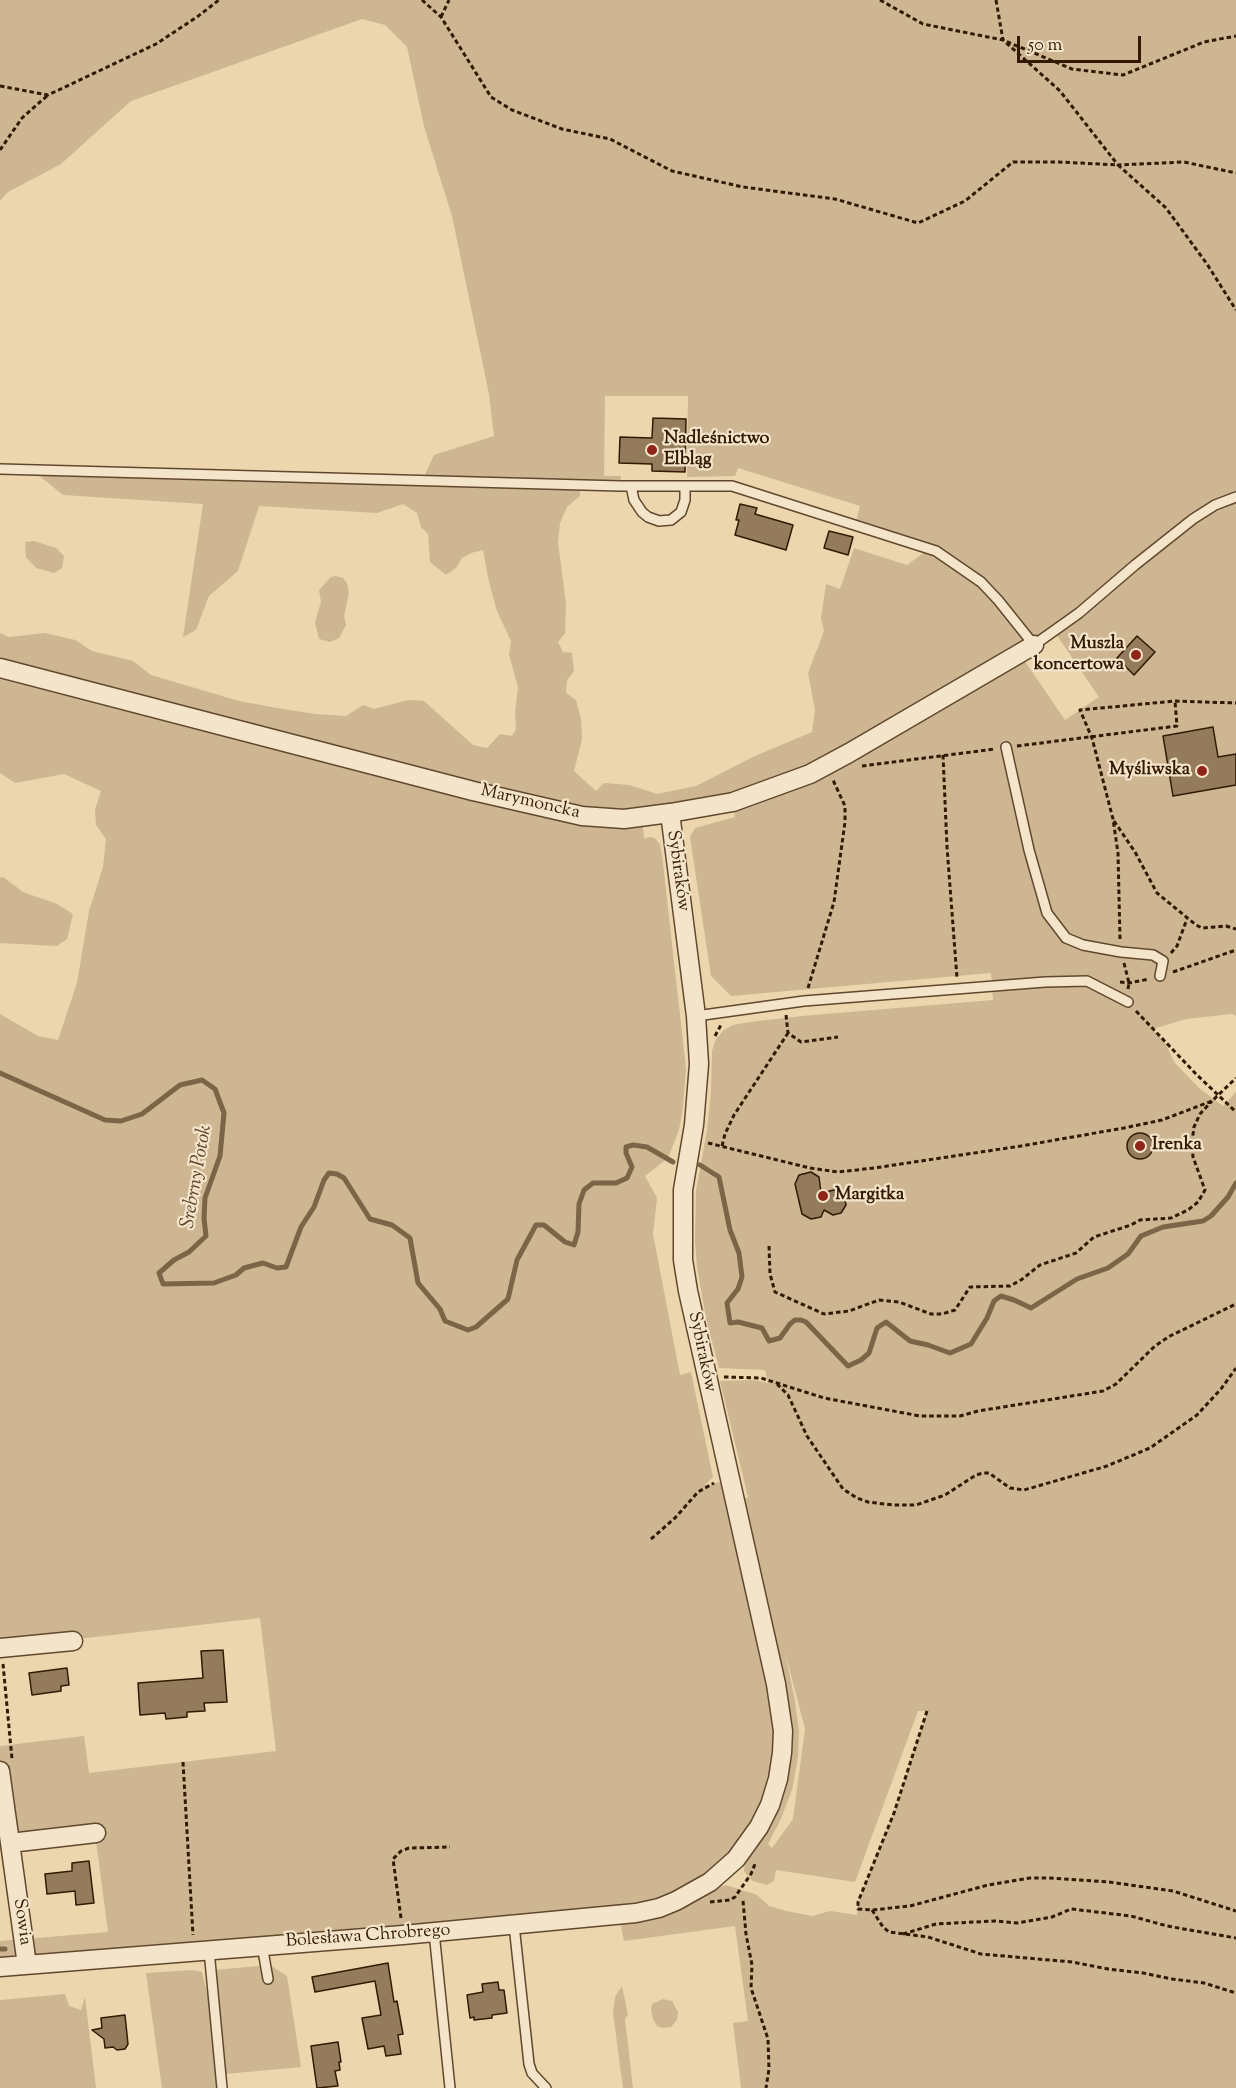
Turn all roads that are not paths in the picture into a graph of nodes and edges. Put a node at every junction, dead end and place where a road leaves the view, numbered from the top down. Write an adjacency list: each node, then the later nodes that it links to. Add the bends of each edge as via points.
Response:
1 (0, 469): 2 (lane)
2 (631, 486): 3 (lane); 3 (lane, via 642,512 660,521 671,520 681,512)
3 (685, 486): 5 (lane, via 732,486 936,551 981,582)
4 (1236, 497): 5 (lane, via 1193,519)
5 (1034, 645): 8 (street, Marymoncka, via 827,766 733,802)
6 (0, 668): 8 (street, Marymoncka, via 564,812 606,819)
7 (1006, 747): 9 (lane, via 1047,913 1066,938 1083,945 1153,955 1164,961)
8 (670, 813): 11 (street, Sybiraków)
9 (1160, 976)
10 (1128, 1002): 11 (lane, via 1086,981 1045,982 804,1001)
11 (696, 1016): 17 (street, Sybiraków, via 699,1079 684,1190 683,1260 783,1731 771,1804 750,1842)
12 (73, 1641): 13 (street)
13 (1, 1648)
14 (6, 1768): 15 (street, Sowia)
15 (6, 1832): 16 (street); 22 (street, Sowia)
16 (96, 1833)
17 (725, 1871): 18 (street, Bolesława Chrobrego, via 689,1895 647,1911)
18 (514, 1925): 19 (street, Bolesława Chrobrego); 27 (lane, via 529,2064)
19 (434, 1932): 20 (street, Bolesława Chrobrego); 26 (lane)
20 (262, 1945): 21 (street, Bolesława Chrobrego); 24 (lane)
21 (201, 1951): 22 (street, Bolesława Chrobrego); 25 (lane)
22 (27, 1965): 23 (street, Bolesława Chrobrego)
23 (0, 1967)
24 (268, 1979)
25 (222, 2088)
26 (450, 2088)
27 (546, 2088)

